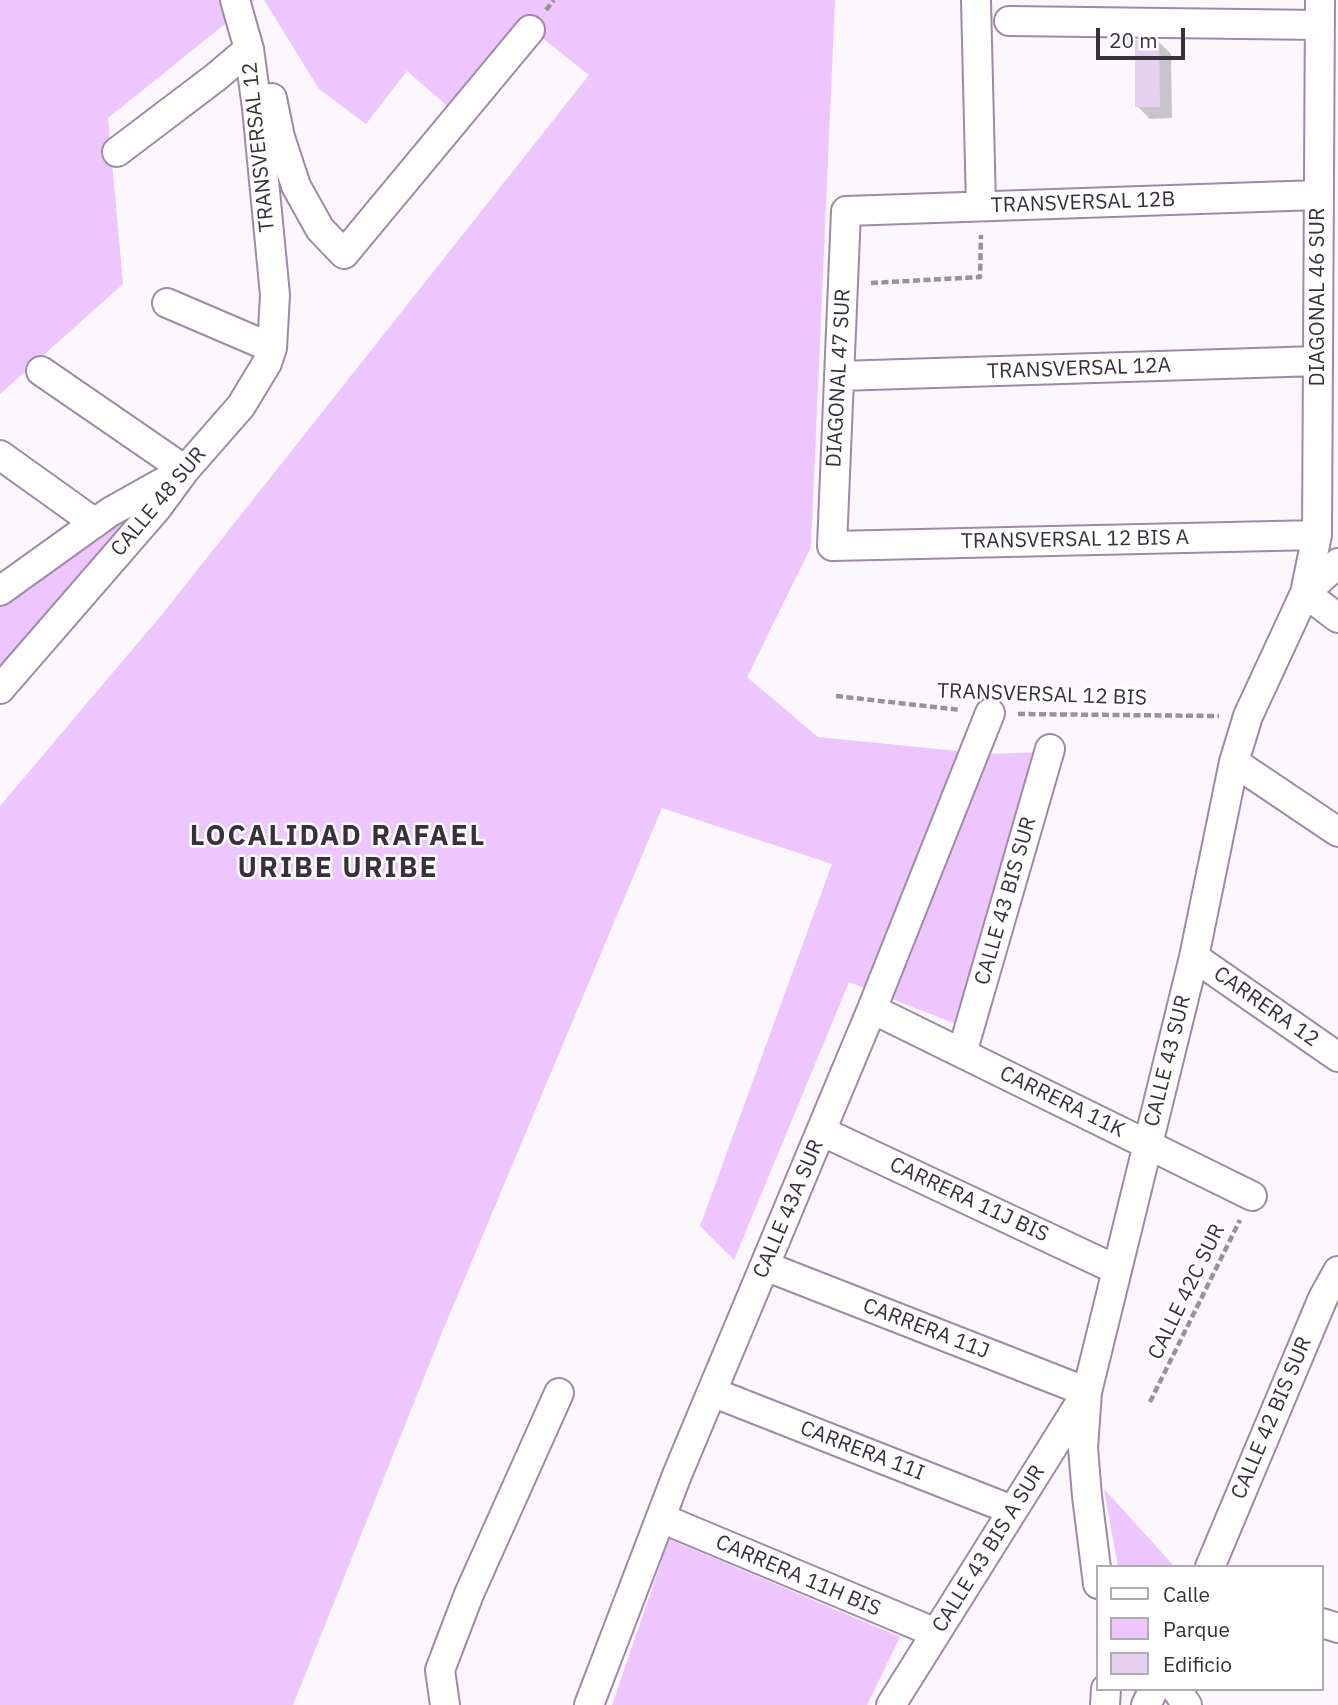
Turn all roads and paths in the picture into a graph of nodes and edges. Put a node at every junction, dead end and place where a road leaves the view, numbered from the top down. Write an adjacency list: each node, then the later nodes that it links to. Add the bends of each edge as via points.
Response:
1 (976, 0): 10 (street)
2 (236, 1): 5 (street, via 270,88 296,186 320,229 344,254); 6 (street, TRANSVERSAL 12)
3 (1320, 13): 4 (street); 7 (street, DIAGONAL 46 SUR)
4 (1009, 21)
5 (530, 30)
6 (249, 49): 8 (street); 13 (street, TRANSVERSAL 12)
7 (1329, 55): 9 (street, DIAGONAL 46 SUR)
8 (117, 152)
9 (1319, 195): 10 (street, TRANSVERSAL 12B); 16 (street, DIAGONAL 46 SUR)
10 (981, 206): 11 (street, TRANSVERSAL 12B); 12 (path, via 980,278)
11 (846, 211): 12 (street, DIAGONAL 47 SUR)
12 (844, 284): 18 (street, DIAGONAL 47 SUR)
13 (275, 295): 15 (street, CALLE 48 SUR)
14 (167, 303): 15 (street)
15 (272, 348): 20 (street, CALLE 48 SUR, via 241,405)
16 (1318, 361): 18 (street, TRANSVERSAL 12A); 22 (street, DIAGONAL 46 SUR)
17 (41, 371): 20 (street)
18 (839, 376): 23 (street, DIAGONAL 47 SUR)
19 (0, 455): 21 (street)
20 (185, 470): 21 (street); 28 (street, CALLE 48 SUR)
21 (95, 523): 25 (street)
22 (1317, 535): 23 (street, TRANSVERSAL 12 BIS A); 26 (street, DIAGONAL 46 SUR)
23 (832, 546)
24 (1338, 563): 26 (street, CALLE 43 SUR)
25 (1, 589)
26 (1305, 593): 27 (street); 31 (street, CALLE 43 SUR)
27 (1338, 618)
28 (0, 689)
29 (836, 696): 30 (path, TRANSVERSAL 12 BIS)
30 (990, 713): 31 (path, TRANSVERSAL 12 BIS); 36 (street, CALLE 43A SUR)
31 (1248, 716): 33 (street, CALLE 43 SUR)
32 (1050, 749): 37 (street, CALLE 43 BIS SUR)
33 (1234, 762): 34 (street); 35 (street, CALLE 43 SUR)
34 (1338, 832)
35 (1194, 957): 38 (street, CARRERA 12); 40 (street, CALLE 43 SUR)
36 (872, 1009): 37 (street, CARRERA 11K); 39 (street, CALLE 43A SUR)
37 (962, 1053): 40 (street, CARRERA 11K)
38 (1338, 1057)
39 (821, 1131): 42 (street, CALLE 43A SUR); 43 (street, CARRERA 11J BIS)
40 (1148, 1144): 41 (street, CARRERA 11K); 43 (street, CALLE 43 SUR)
41 (1252, 1196): 49 (path, CALLE 42C SUR)
42 (765, 1266): 46 (street, CALLE 43A SUR); 47 (street, CARRERA 11J)
43 (1117, 1270): 47 (street, CALLE 43 SUR)
44 (1338, 1271): 45 (street, CALLE 42 BIS SUR)
45 (1331, 1303): 52 (street, CALLE 42 BIS SUR)
46 (712, 1392): 50 (street, CARRERA 11I); 51 (street, CALLE 43A SUR)
47 (1087, 1392): 50 (street, CALLE 43 BIS A SUR); 53 (street, CALLE 43 SUR, via 1084,1460)
48 (559, 1393): 55 (street, via 440,1670)
49 (1150, 1402)
50 (1012, 1510): 54 (street, CALLE 43 BIS A SUR)
51 (661, 1518): 54 (street, CARRERA 11H BIS); 56 (street, CALLE 43A SUR)
52 (1211, 1565)
53 (1096, 1566)
54 (936, 1633): 57 (street, CALLE 43 BIS A SUR)
55 (445, 1705)
56 (590, 1705)
57 (891, 1705)

